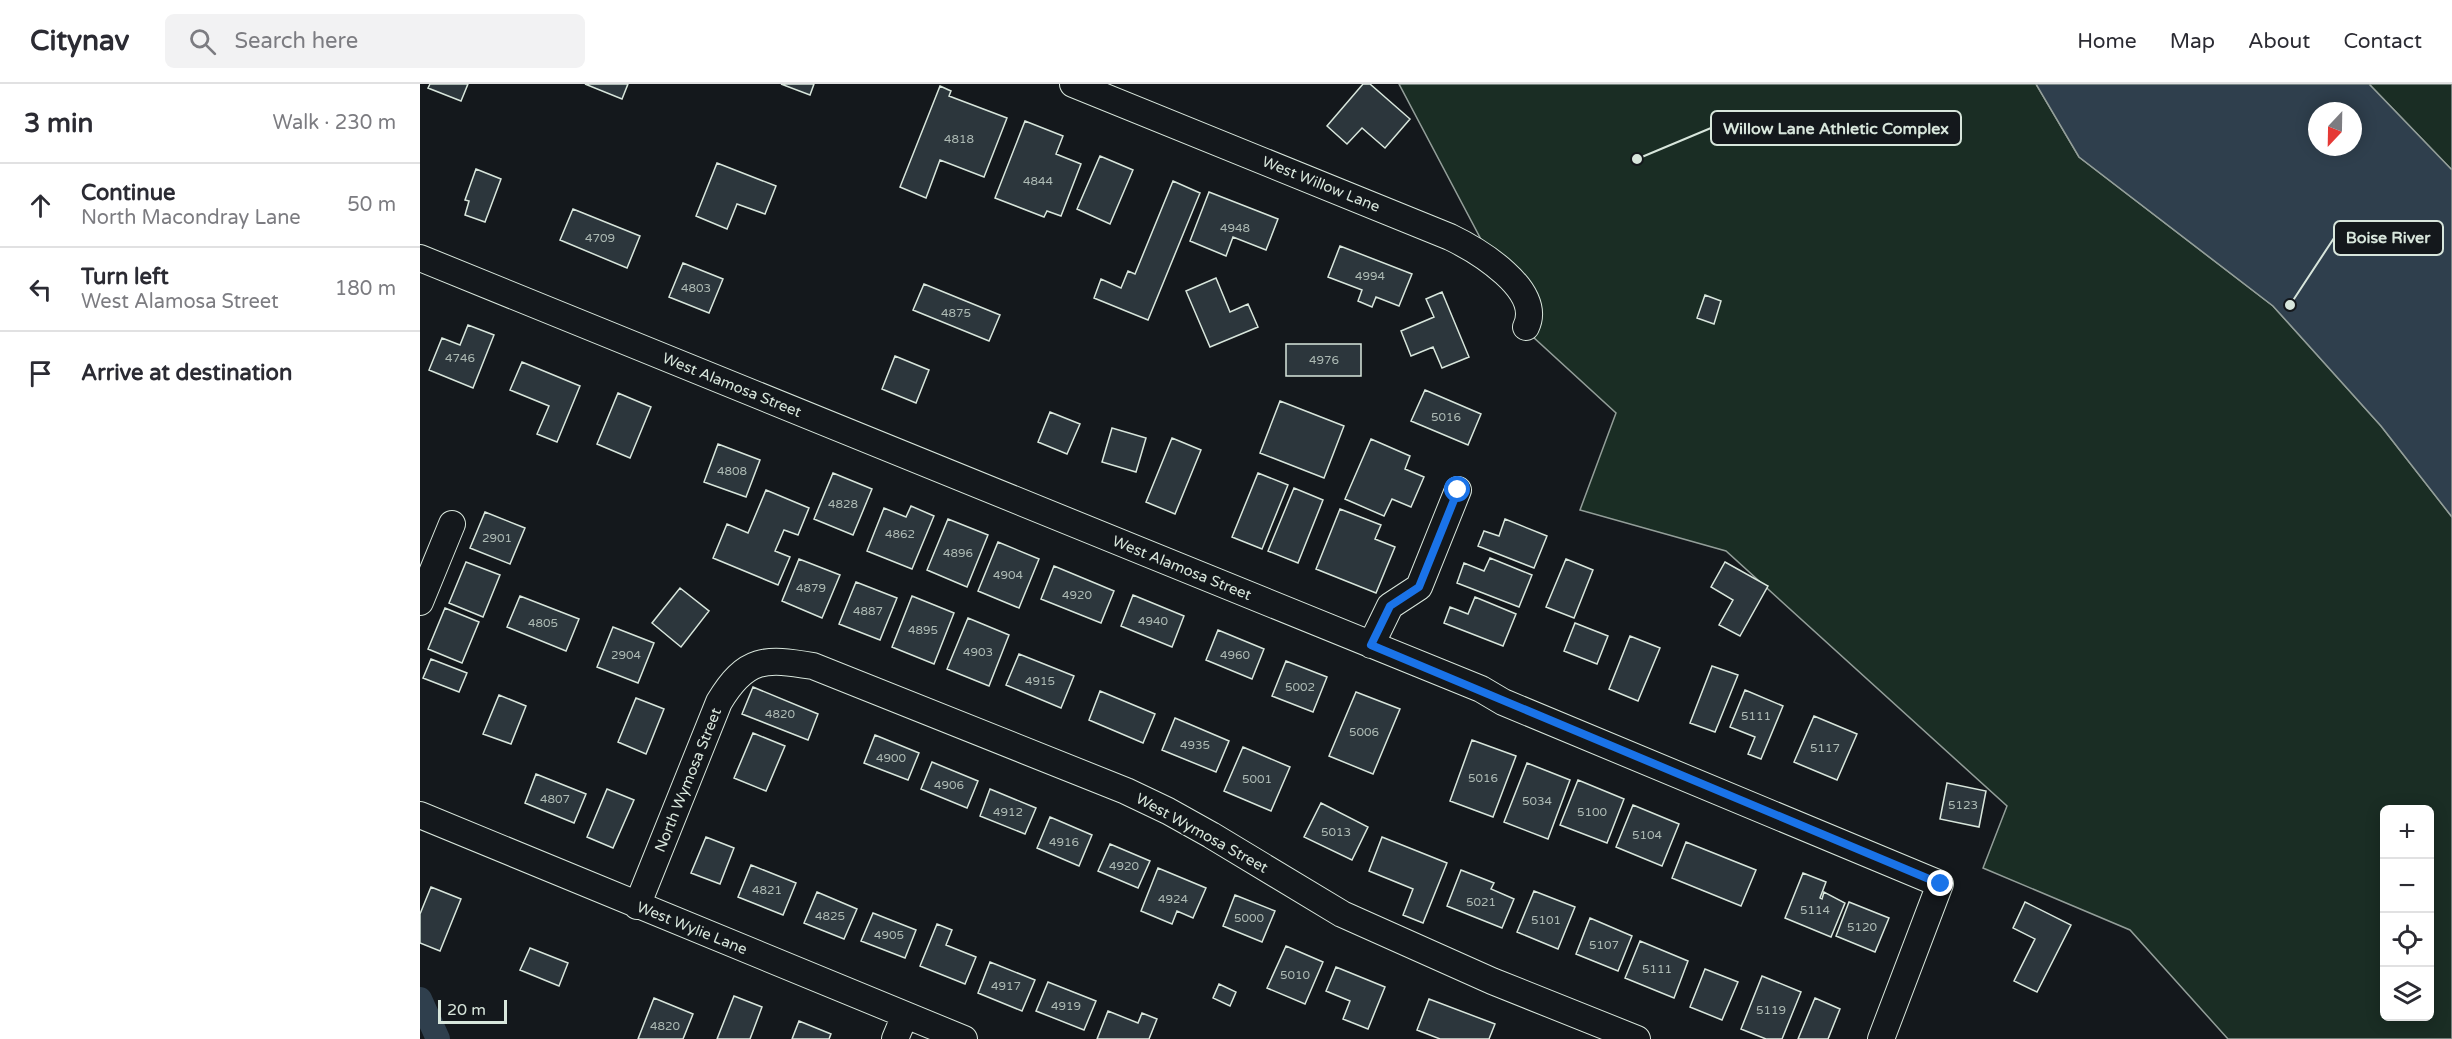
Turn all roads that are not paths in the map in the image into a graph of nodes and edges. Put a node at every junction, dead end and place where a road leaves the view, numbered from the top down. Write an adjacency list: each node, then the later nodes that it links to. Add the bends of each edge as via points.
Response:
1 (1072, 84): 3 (street, West Willow Lane, via 1476,250 1503,270 1529,304)
2 (420, 258): 7 (street, West Alamosa Street)
3 (1526, 327)
4 (1458, 490): 7 (street, via 1419,587 1390,606)
5 (452, 524): 6 (street)
6 (423, 586)
7 (1371, 645): 15 (street, West Alamosa Street, via 1941,884)
8 (754, 665): 10 (street, North Wymosa Street, via 732,680 719,702); 14 (street, West Wymosa Street, via 782,661 813,666 1126,791 1211,835 1342,914 1492,981)
9 (420, 815): 10 (street, West Wylie Lane)
10 (637, 906): 11 (street, West Wylie Lane)
11 (905, 1015): 12 (street); 13 (street, West Wylie Lane)
12 (895, 1039)
13 (964, 1039)
14 (1637, 1039)
15 (1881, 1039)

